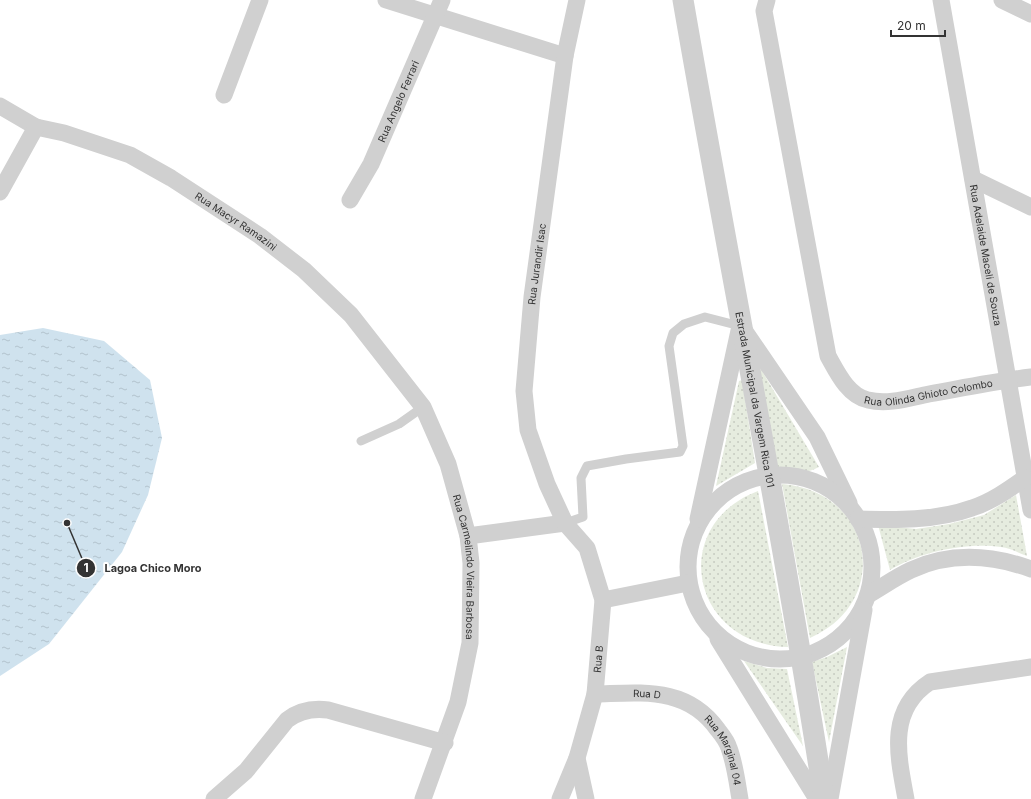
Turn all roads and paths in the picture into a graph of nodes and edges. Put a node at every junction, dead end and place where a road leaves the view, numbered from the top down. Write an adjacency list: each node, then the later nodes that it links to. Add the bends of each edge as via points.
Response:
1 (260, 0): 11 (street)
2 (386, 0): 8 (street)
3 (577, 0): 10 (street, Rua Jurandir Isac)
4 (683, 0): 18 (street, Estrada Municipal da Vargem Rica 101)
5 (767, 0): 20 (street, Rua Olinda Ghioto Colombo, via 764,11 828,356 843,382 867,400 891,401)
6 (941, 0): 14 (street, Rua Adelaide Maceli de Souza)
7 (1002, 0): 9 (street)
8 (439, 8): 10 (street); 16 (street, Rua Angelo Ferrari, via 371,164)
9 (1031, 14)
10 (565, 56): 27 (street, Rua Jurandir Isac, via 532,298 524,391 528,430 547,484)
11 (224, 95)
12 (0, 106): 13 (street, Rua Macyr Ramazini)
13 (36, 127): 15 (street); 21 (street, Rua Macyr Ramazini, via 64,133 130,155 171,178 260,236 304,270 351,315)
14 (972, 179): 17 (street); 20 (street, Rua Adelaide Maceli de Souza)
15 (0, 192)
16 (350, 200)
17 (1031, 207)
18 (740, 326): 23 (street, Estrada Municipal da Vargem Rica 101); 26 (street, via 817,437); 27 (lane, via 705,317 684,324 673,333 669,346 683,446 680,452 587,466 581,478 583,517); 28 (street)
19 (1031, 377): 20 (street, Rua Olinda Ghioto Colombo)
20 (1008, 380): 24 (street, Rua Adelaide Maceli de Souza)
21 (423, 407): 22 (lane, via 399,424); 29 (street, Rua Carmelindo Vieira Barbosa, via 448,464)
22 (362, 441)
23 (768, 475): 26 (street, via 799,477 828,489); 28 (street, via 739,484 714,502); 35 (street, Estrada Municipal da Vargem Rica 101)
24 (1025, 478): 25 (street, Rua Adelaide Maceli de Souza); 26 (street, via 998,497 971,509 910,519)
25 (1031, 510)
26 (855, 514): 32 (street, via 869,543 872,569)
27 (565, 524): 29 (street); 33 (street, Rua B, via 587,548)
28 (696, 526): 31 (street, via 687,554)
29 (468, 536): 39 (street, Rua Carmelindo Vieira Barbosa, via 470,643 458,702)
30 (1031, 569): 32 (street, via 984,557 963,557 911,570)
31 (688, 583): 33 (street); 34 (street, via 697,610)
32 (867, 599): 35 (street, via 845,632 829,646); 49 (street)
33 (603, 600): 37 (street, Rua B)
34 (715, 633): 35 (street, via 748,654 771,660); 47 (street)
35 (802, 658): 48 (street, Estrada Municipal da Vargem Rica 101)
36 (1031, 667): 50 (street, via 930,682 919,689 910,702 898,731 898,751)
37 (595, 694): 38 (street, Rua D, via 649,692 676,697); 40 (street, Rua B)
38 (697, 707): 46 (street, Rua Marginal 04, via 713,723 729,746)
39 (445, 743): 41 (street, via 328,710 310,709 287,720); 43 (street, Rua Carmelindo Vieira Barbosa)
40 (576, 758): 44 (street, Rua B); 45 (street)
41 (232, 793): 42 (street)
42 (214, 799)
43 (423, 799)
44 (560, 799)
45 (586, 799)
46 (740, 799)
47 (817, 799)
48 (824, 799)
49 (830, 799)
50 (906, 799)

